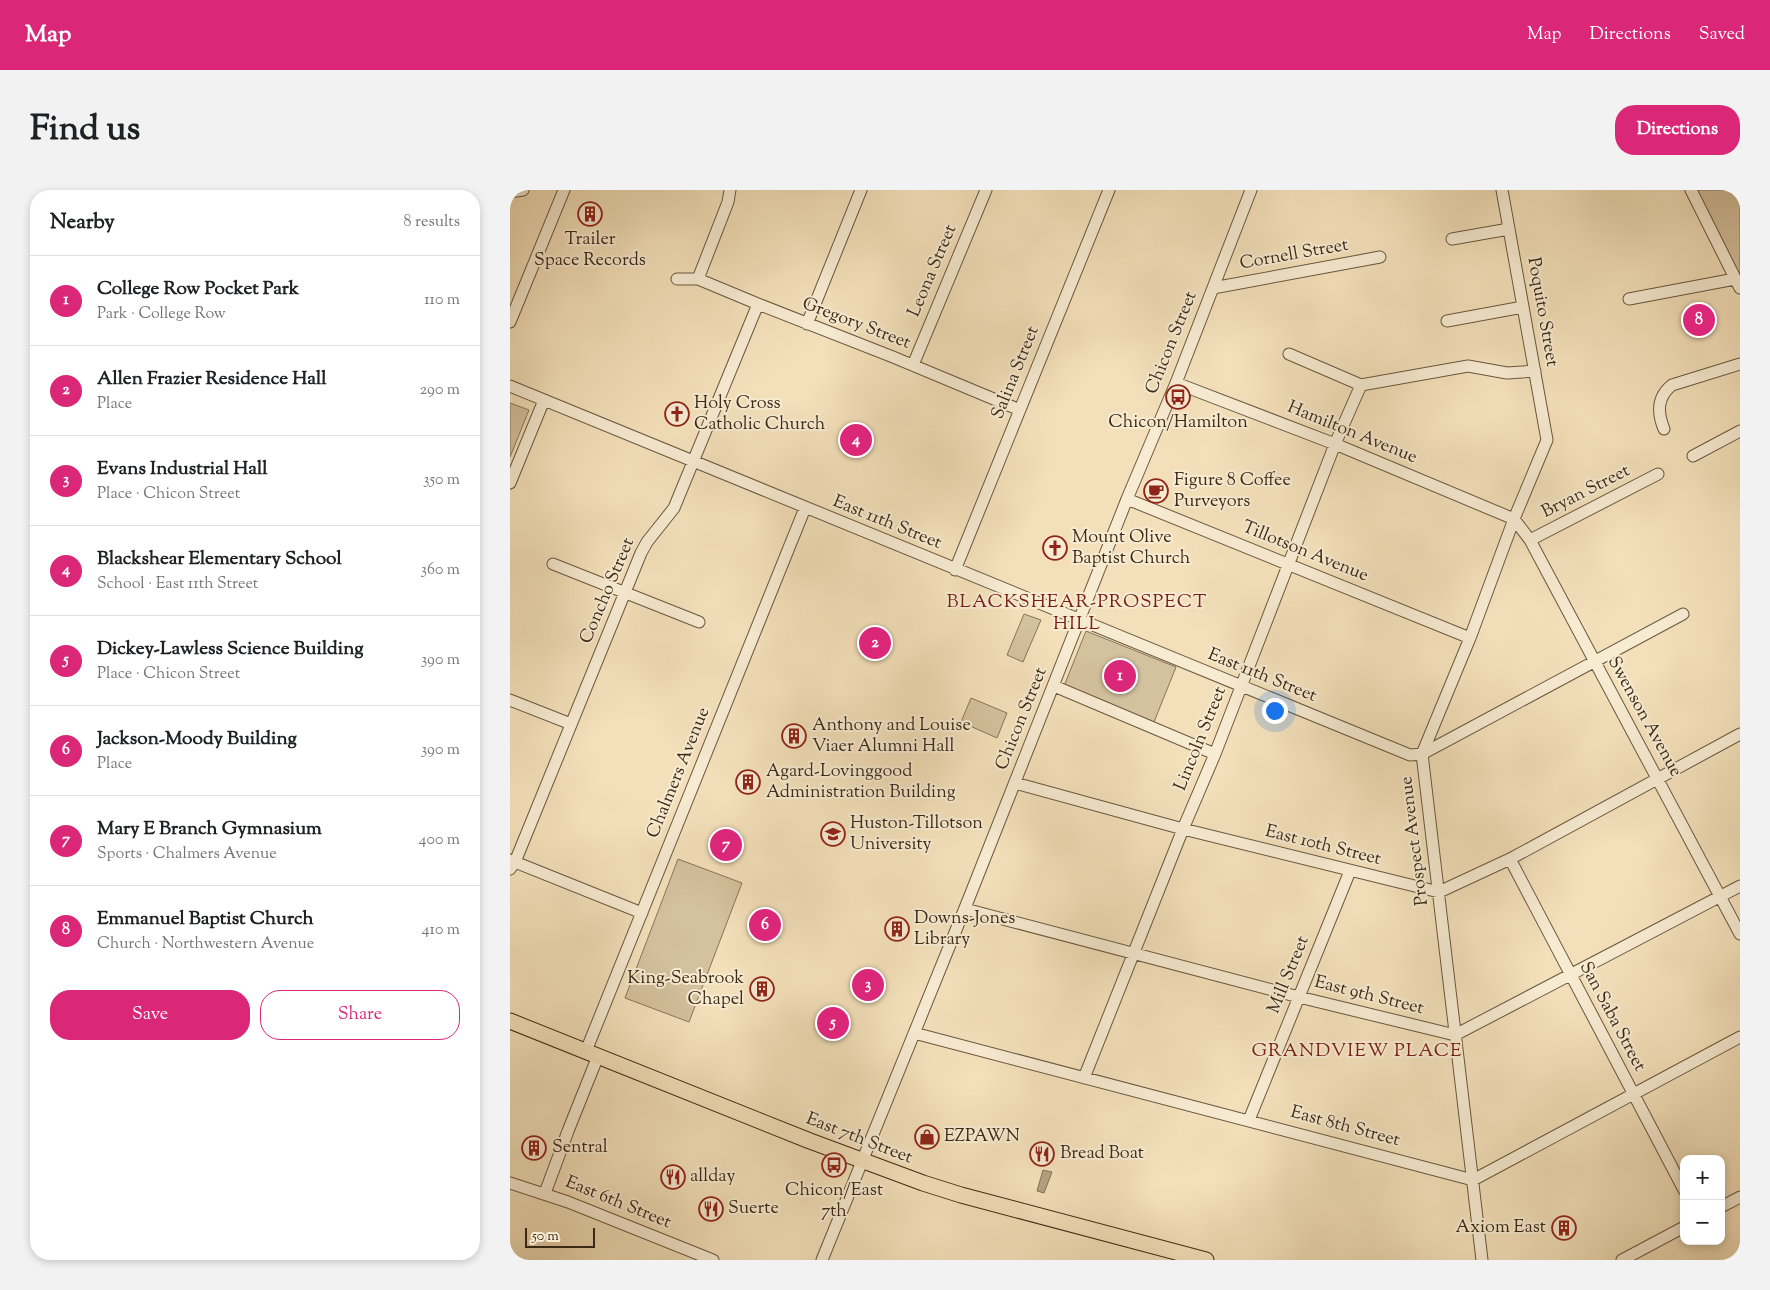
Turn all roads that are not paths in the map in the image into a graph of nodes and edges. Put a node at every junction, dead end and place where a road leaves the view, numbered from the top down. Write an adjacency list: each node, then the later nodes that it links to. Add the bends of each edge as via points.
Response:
1 (522, 190): 10 (street)
2 (564, 190): 22 (street)
3 (730, 190): 15 (street)
4 (861, 190): 23 (street)
5 (986, 190): 26 (street, Leona Street)
6 (1109, 190): 32 (street, Salina Street)
7 (1251, 190): 17 (street, Chicon Street)
8 (1502, 190): 11 (street, Poquito Street)
9 (1691, 190): 16 (street)
10 (510, 192)
11 (1509, 230): 12 (street); 20 (street, Poquito Street)
12 (1452, 239)
13 (1380, 258): 17 (street, Cornell Street)
14 (677, 279): 15 (street, Gregory Street)
15 (698, 279): 19 (street, Gregory Street)
16 (1738, 284): 18 (street)
17 (1213, 288): 28 (street, Chicon Street)
18 (1629, 299)
19 (758, 304): 23 (street, Gregory Street); 38 (street, Concho Street)
20 (1523, 307): 21 (street); 27 (street, Poquito Street)
21 (1447, 321)
22 (510, 322)
23 (807, 324): 26 (street, Gregory Street)
24 (1289, 354): 29 (street)
25 (1740, 364): 33 (street, via 1665,390 1658,410)
26 (913, 365): 32 (street, Gregory Street)
27 (1535, 372): 29 (street, via 1507,373 1468,366); 35 (street, Poquito Street)
28 (1176, 383): 36 (street, Hamilton Avenue); 41 (street, Chicon Street)
29 (1361, 385): 36 (street, Lincoln Street)
30 (510, 386): 31 (street, East 11th Street)
31 (544, 400): 38 (street, East 11th Street); 40 (street)
32 (1020, 410): 47 (street, Salina Street)
33 (1664, 429)
34 (1740, 431): 37 (street)
35 (1547, 440): 43 (street, Prospect Avenue)
36 (1335, 444): 43 (street, Hamilton Avenue); 46 (street, Lincoln Street)
37 (1693, 456)
38 (694, 462): 42 (street, East 11th Street); 48 (street, Concho Street, via 674,508 641,553)
39 (1658, 474): 44 (street, Bryan Street)
40 (510, 483)
41 (1128, 499): 46 (street, Tillotson Avenue); 50 (street, Chicon Street)
42 (805, 508): 47 (street, East 11th Street); 71 (street, Chalmers Avenue)
43 (1514, 518): 44 (street, Swenson Avenue); 52 (street, Prospect Avenue)
44 (1530, 540): 53 (street, Swenson Avenue)
45 (553, 564): 48 (street)
46 (1289, 564): 52 (street, Tillotson Avenue); 55 (street, Lincoln Street)
47 (956, 570): 50 (street, East 11th Street)
48 (625, 592): 51 (street); 57 (street, Concho Street)
49 (1683, 614): 53 (street)
50 (1080, 620): 54 (street, Chicon Street); 55 (street, East 11th Street)
51 (699, 622)
52 (1470, 638): 60 (street, Prospect Avenue)
53 (1594, 661): 60 (street); 61 (street, Swenson Avenue)
54 (1054, 686): 59 (street); 62 (street, Chicon Street)
55 (1241, 686): 59 (street, Lincoln Street); 60 (street, East 11th Street, via 1410,755)
56 (510, 700): 57 (street)
57 (571, 724): 65 (street, Concho Street)
58 (1740, 734): 61 (street)
59 (1215, 754): 63 (street, Lincoln Street)
60 (1422, 754): 68 (street, Prospect Avenue)
61 (1658, 778): 64 (street); 69 (street, Swenson Avenue)
62 (1015, 783): 63 (street, East 10th Street); 70 (street, Chicon Street)
63 (1183, 829): 66 (street, East 10th Street); 73 (street, Lincoln Street)
64 (1510, 859): 68 (street); 74 (street, San Saba Street)
65 (512, 864): 71 (street)
66 (1350, 871): 68 (street, East 10th Street); 75 (street, Mill Street)
67 (1740, 886): 69 (street)
68 (1438, 892): 78 (street, Prospect Avenue)
69 (1720, 897): 72 (street, Swenson Avenue); 74 (street)
70 (965, 908): 73 (street, East 9th Street); 77 (street, Chicon Street)
71 (642, 913): 80 (street, Chalmers Avenue)
72 (1740, 934)
73 (1133, 954): 75 (street, East 9th Street); 81 (street, Lincoln Street)
74 (1570, 975): 78 (street); 82 (street, San Saba Street)
75 (1299, 997): 78 (street, East 9th Street); 83 (street, Mill Street)
76 (510, 1021): 80 (main road, East 7th Street)
77 (914, 1033): 81 (street, East 8th Street); 84 (street, Chicon Street)
78 (1455, 1035): 85 (street, Prospect Avenue)
79 (1740, 1037): 82 (street)
80 (592, 1054): 84 (main road, East 7th Street); 88 (street, Chalmers Avenue)
81 (1084, 1078): 83 (street, East 8th Street)
82 (1632, 1094): 85 (street); 87 (street, San Saba Street)
83 (1249, 1120): 85 (street, East 8th Street)
84 (862, 1160): 93 (street, Chicon Street); 94 (main road, East 7th Street, via 960,1195)
85 (1473, 1180): 95 (street, Prospect Avenue)
86 (510, 1183): 88 (street, East 6th Street)
87 (1680, 1183)
88 (545, 1193): 92 (street, East 6th Street)
89 (1740, 1197): 90 (street)
90 (1725, 1205)
91 (1680, 1229): 96 (street)
92 (713, 1260)
93 (822, 1260)
94 (1206, 1260)
95 (1482, 1260)
96 (1622, 1260)

